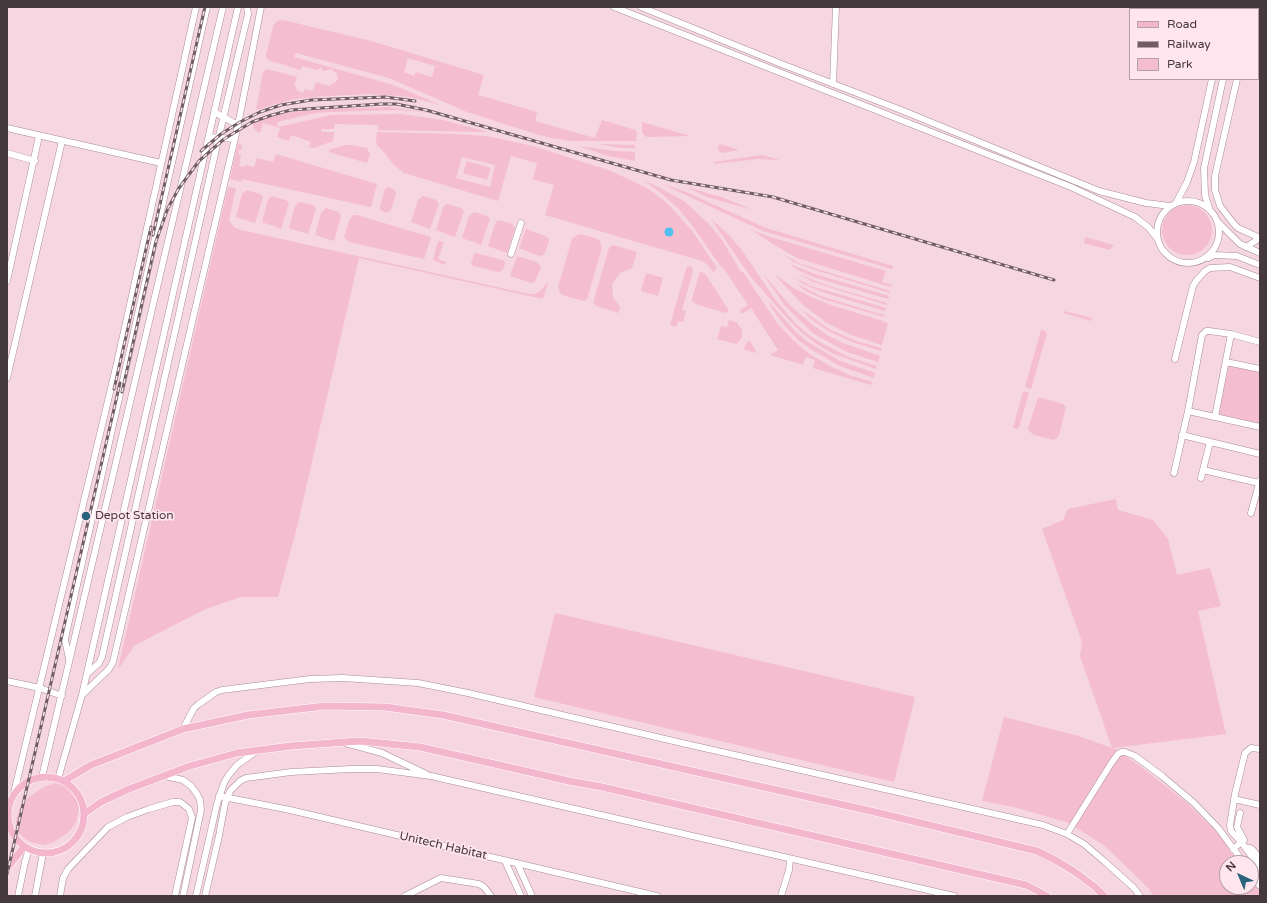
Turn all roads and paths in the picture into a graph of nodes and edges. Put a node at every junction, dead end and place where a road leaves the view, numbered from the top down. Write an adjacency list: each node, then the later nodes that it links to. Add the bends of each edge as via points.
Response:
1 (196, 7): 25 (street)
2 (207, 7): 57 (street, via 66,634)
3 (223, 7): 57 (street)
4 (238, 7): 14 (street)
5 (247, 7): 15 (street, via 248,14)
6 (261, 7): 16 (street)
7 (614, 7): 31 (street, via 1071,187 1135,217)
8 (641, 7): 13 (street)
9 (836, 7): 13 (street)
10 (1212, 80): 26 (street, via 1194,162)
11 (1223, 80): 28 (street, via 1204,168 1205,195)
12 (1237, 80): 32 (street, via 1215,176 1215,190 1220,206 1234,224)
13 (832, 84): 27 (street, via 1099,191 1146,203)
14 (214, 112): 15 (street); 19 (street)
15 (224, 117): 16 (street); 20 (street)
16 (238, 125): 21 (street)
17 (7, 128): 18 (street)
18 (40, 136): 22 (street); 24 (street)
19 (209, 137): 20 (street); 58 (street)
20 (219, 138): 21 (street); 58 (street, via 102,657)
21 (234, 139): 61 (street, via 113,662)
22 (62, 141): 25 (street); 45 (street)
23 (7, 153): 24 (street)
24 (35, 161): 39 (street)
25 (161, 163): 60 (street, via 117,363)
26 (1176, 203): 27 (street); 28 (street, via 1188,200 1199,202)
27 (1170, 206): 31 (street, via 1157,226)
28 (1209, 208): 29 (street)
29 (1218, 222): 33 (street, via 1230,236); 36 (street, via 1217,243)
30 (521, 223): 35 (street)
31 (1157, 238): 36 (street, via 1160,247 1175,260 1185,263)
32 (1260, 238): 33 (street)
33 (1246, 247): 34 (street)
34 (1260, 253)
35 (511, 254)
36 (1204, 259): 37 (street, via 1214,256 1237,256)
37 (1260, 265)
38 (1260, 278): 42 (street, via 1230,267 1210,268 1205,271 1193,286)
39 (7, 281)
40 (1231, 334): 41 (street); 43 (street); 46 (street, via 1206,331 1202,335)
41 (1260, 342)
42 (1175, 359)
43 (1226, 362): 44 (street); 47 (street)
44 (1260, 370)
45 (7, 378)
46 (1188, 411): 47 (street); 49 (street)
47 (1215, 417): 48 (street)
48 (1260, 427)
49 (1182, 435): 50 (street); 53 (street)
50 (1210, 442): 51 (street); 52 (street)
51 (1260, 454)
52 (1203, 470): 54 (street); 55 (street)
53 (1174, 473)
54 (1201, 478)
55 (1260, 482): 56 (street)
56 (1251, 513)
57 (70, 660): 62 (street)
58 (87, 673): 61 (street)
59 (7, 681): 60 (street)
60 (40, 688): 62 (street); 74 (street)
61 (82, 695): 71 (street)
62 (62, 696): 69 (street)
63 (183, 729): 71 (main road, via 91,765); 81 (street, via 194,708 222,690 310,679 410,682 1019,819); 112 (main road, via 248,715 325,706 385,707 443,715 1037,851 1075,872)
64 (342, 743): 66 (main road); 68 (street, via 382,753); 111 (main road, via 360,741 420,747 1026,885)
65 (1260, 749): 76 (street, via 1250,748 1245,753)
66 (258, 750): 67 (main road, via 190,766); 70 (street, via 237,765)
67 (165, 776): 80 (main road, via 101,802); 86 (street, via 183,780 191,786 200,800 201,810)
68 (430, 776): 72 (street, via 377,769 351,769 292,772 246,778); 90 (street)
69 (42, 777): 71 (main road); 74 (main road, via 24,785)
70 (227, 777): 72 (street); 73 (street)
71 (61, 780): 80 (main road, via 78,794)
72 (235, 785): 75 (street)
73 (220, 796): 75 (street, Unitech Habitat); 92 (street)
74 (13, 797): 78 (main road)
75 (227, 798): 82 (street); 93 (street, Unitech Habitat, via 290,810)
76 (1234, 799): 77 (street); 83 (street, via 1230,828)
77 (1260, 805)
78 (8, 812): 84 (main road, via 10,829 14,837)
79 (1240, 813): 83 (street, via 1237,827)
80 (84, 814): 88 (main road, via 83,826 69,846)
81 (1067, 834): 87 (street, via 1112,762 1118,754 1124,752 1135,756 1157,772 1194,803); 113 (street, via 1104,860)
82 (219, 836): 92 (street); 103 (street)
83 (1244, 845): 87 (street); 91 (street, via 1253,850); 96 (street)
84 (27, 848): 88 (main road); 95 (main road); 97 (street)
85 (185, 850): 86 (street); 99 (street, via 192,818 189,809 180,802 127,817 99,834 66,872); 100 (street)
86 (192, 850): 101 (street)
87 (1236, 851): 89 (street)
88 (43, 853): 98 (street)
89 (1239, 855)
90 (790, 859): 109 (street); 110 (street)
91 (1260, 859)
92 (204, 861): 102 (street)
93 (505, 861): 94 (street, Unitech Habitat); 106 (street)
94 (517, 863): 107 (street); 108 (street, Unitech Habitat)
95 (7, 868)
96 (1260, 868)
97 (18, 896)
98 (35, 896)
99 (60, 896)
100 (175, 896)
101 (183, 896)
102 (196, 896)
103 (205, 896)
104 (405, 896): 105 (street, via 441,878 479,884)
105 (490, 896)
106 (521, 896)
107 (532, 896)
108 (657, 896)
109 (781, 896)
110 (954, 896)
111 (1047, 896)
112 (1104, 896)
113 (1140, 896)

